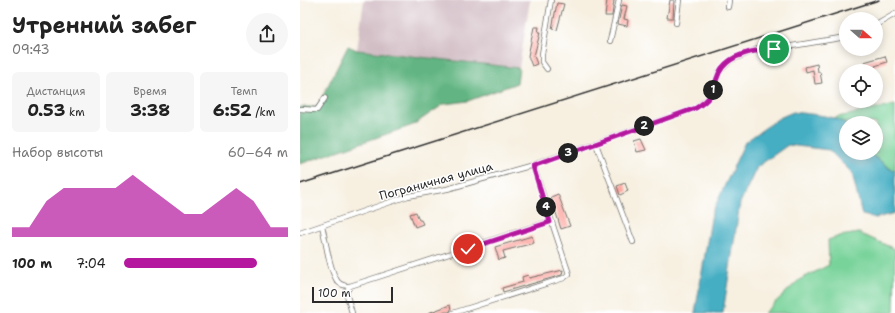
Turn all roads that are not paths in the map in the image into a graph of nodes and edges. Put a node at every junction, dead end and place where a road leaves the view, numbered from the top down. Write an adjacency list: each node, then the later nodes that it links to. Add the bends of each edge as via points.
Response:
1 (551, 0): 11 (street, via 542,54 542,62)
2 (619, 0): 10 (street)
3 (679, 0): 8 (street)
4 (729, 0): 5 (street)
5 (728, 7)
6 (895, 14): 7 (street)
7 (883, 22)
8 (676, 23)
9 (839, 38): 14 (street, Пограничная улица, via 758,50 731,60 719,72 712,95 700,105)
10 (610, 41)
11 (547, 69)
12 (325, 98): 13 (street, via 317,110)
13 (300, 109)
14 (596, 144): 15 (street, Пограничная улица); 19 (street)
15 (533, 166): 16 (street); 17 (street, Пограничная улица, via 448,189 408,196)
16 (550, 222): 20 (street); 22 (street, via 569,274 564,278)
17 (322, 226): 18 (street, Пограничная улица); 20 (street, via 338,282 343,286)
18 (300, 233)
19 (633, 242)
20 (350, 286): 21 (street, via 346,292)
21 (352, 313)
22 (454, 313)

